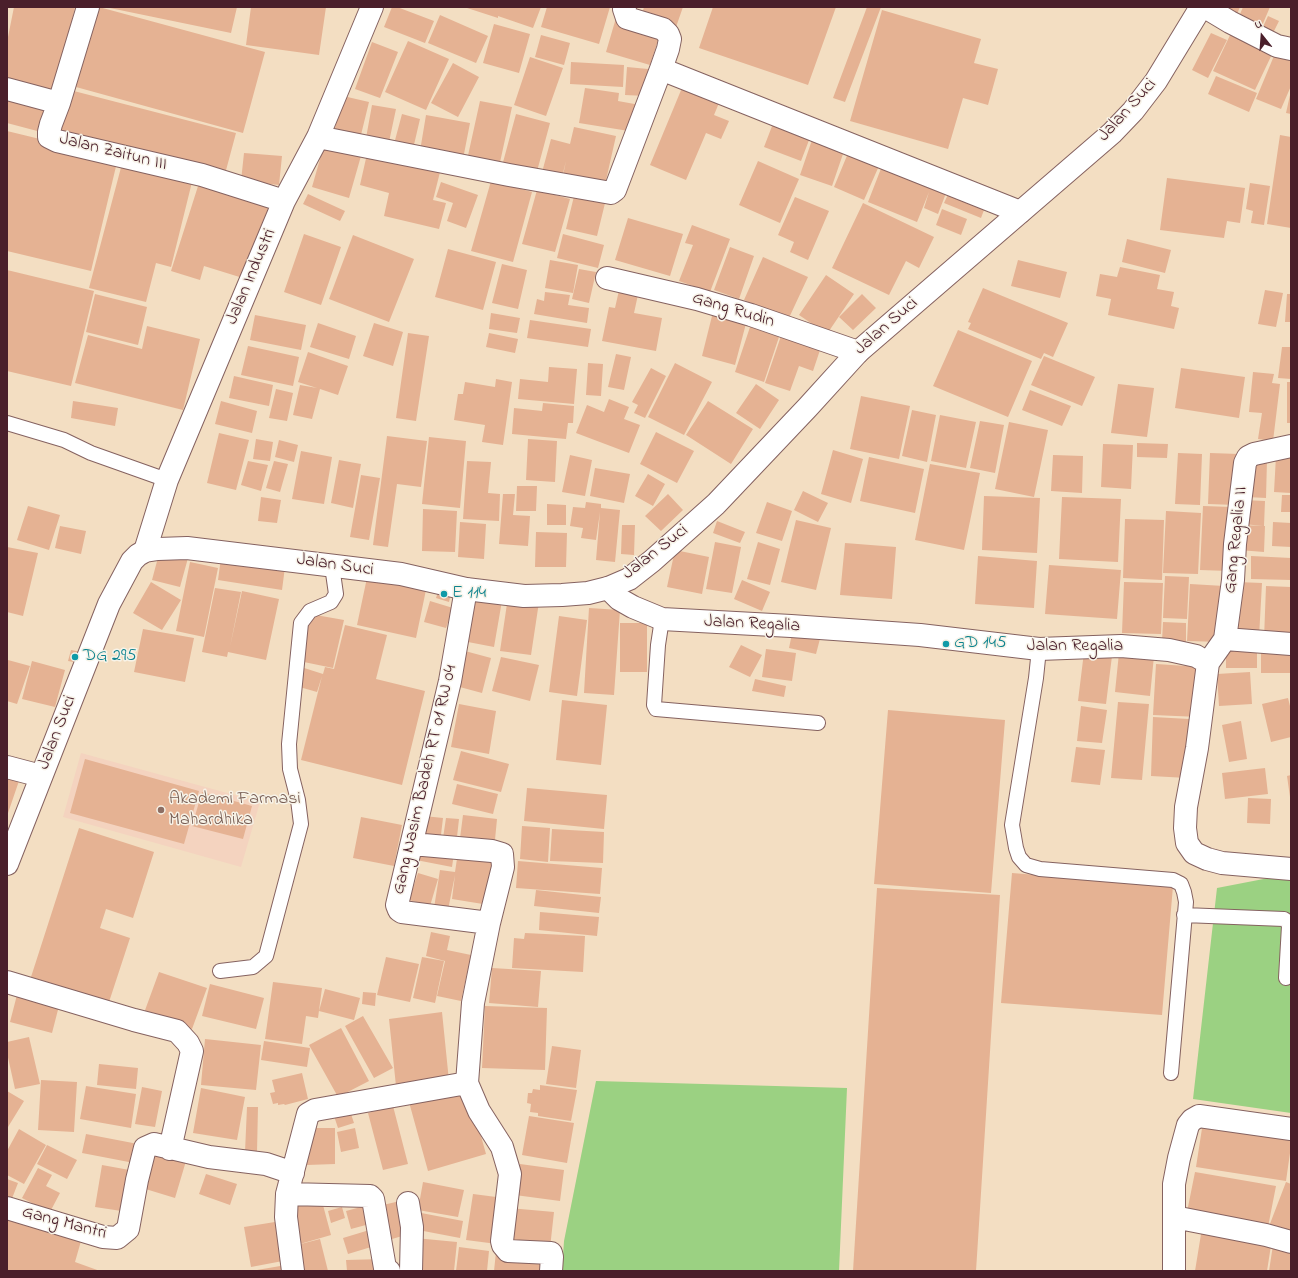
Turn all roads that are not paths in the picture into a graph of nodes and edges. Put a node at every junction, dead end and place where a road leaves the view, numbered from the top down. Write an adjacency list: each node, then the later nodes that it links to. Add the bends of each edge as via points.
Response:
1 (88, 7): 9 (street, Jalan Zaitun III)
2 (372, 7): 10 (street, Jalan Industri)
3 (624, 7): 7 (street, via 627,18 663,29 668,34 668,49)
4 (1201, 7): 12 (street, Jalan Suci, via 1156,81 1133,112)
5 (1205, 7): 6 (street, via 1277,46)
6 (1291, 49)
7 (661, 69): 10 (street, via 615,190 611,193); 12 (street)
8 (7, 89): 9 (street)
9 (59, 103): 11 (street, Jalan Zaitun III, via 48,132 51,138 202,175)
10 (318, 137): 11 (street, Jalan Industri)
11 (284, 201): 17 (street, Jalan Industri)
12 (1020, 212): 14 (street, Jalan Suci)
13 (607, 278): 14 (street, Gang Rudin, via 697,299)
14 (858, 352): 20 (street, Jalan Suci, via 716,504 629,579)
15 (7, 422): 17 (lane, via 64,440 91,453)
16 (1291, 446): 23 (street, Gang Regalia II, via 1254,454 1248,457 1245,463)
17 (167, 480): 18 (street, Jalan Industri)
18 (145, 552): 19 (street, Jalan Suci, via 187,548); 29 (street, Jalan Suci, via 138,554 132,561 109,604)
19 (332, 566): 21 (street, Jalan Suci, via 401,574); 35 (lane, via 336,594 330,602 310,611 301,623 289,744 290,770 301,824 266,956 253,967)
20 (608, 588): 21 (street, Jalan Suci, via 588,593 531,596); 22 (street, Jalan Regalia, via 633,608)
21 (466, 589): 30 (street, Gang Nasim Badeh RT 01 RW 04, via 450,681)
22 (662, 620): 25 (street, Jalan Regalia, via 920,635); 27 (lane, via 657,653 654,705 656,709)
23 (1225, 639): 24 (street); 26 (street, Gang Regalia II)
24 (1291, 644)
25 (1039, 649): 26 (street, Jalan Regalia, via 1121,646 1169,650 1196,656); 33 (lane, via 1012,825 1019,857 1026,865 1040,869 1173,880 1181,884 1184,892)
26 (1208, 663): 32 (street, via 1186,807 1187,843 1194,853 1222,863)
27 (818, 723)
28 (7, 768): 29 (street)
29 (41, 776): 31 (street, Jalan Suci)
30 (412, 844): 34 (street, Gang Nasim Badeh RT 01 RW 04, via 397,905 399,910); 34 (street, via 502,854 503,867)
31 (7, 864)
32 (1291, 869)
33 (1184, 915): 36 (lane, via 1284,919 1289,926); 38 (lane)
34 (490, 923): 39 (street, via 473,1003)
35 (220, 971)
36 (1286, 978)
37 (7, 982): 41 (street, via 134,1020 177,1030 192,1051)
38 (1170, 1073)
39 (467, 1084): 42 (street, via 315,1110 308,1114 305,1121); 51 (street, via 479,1111 502,1147 510,1174 503,1246 508,1251 551,1253)
40 (1291, 1129): 46 (street, via 1200,1116 1192,1120 1188,1124 1174,1184)
41 (170, 1149): 42 (street, via 266,1164); 45 (street, Gang Mantri, via 154,1144 145,1148 128,1229 117,1238 103,1237)
42 (293, 1173): 43 (street)
43 (287, 1194): 48 (street, via 286,1217); 49 (street, via 373,1198 385,1268)
44 (408, 1203): 50 (street, via 412,1227)
45 (7, 1208)
46 (1174, 1217): 47 (street); 52 (street)
47 (1291, 1242)
48 (293, 1271)
49 (390, 1271)
50 (411, 1271)
51 (551, 1271)
52 (1174, 1271)

